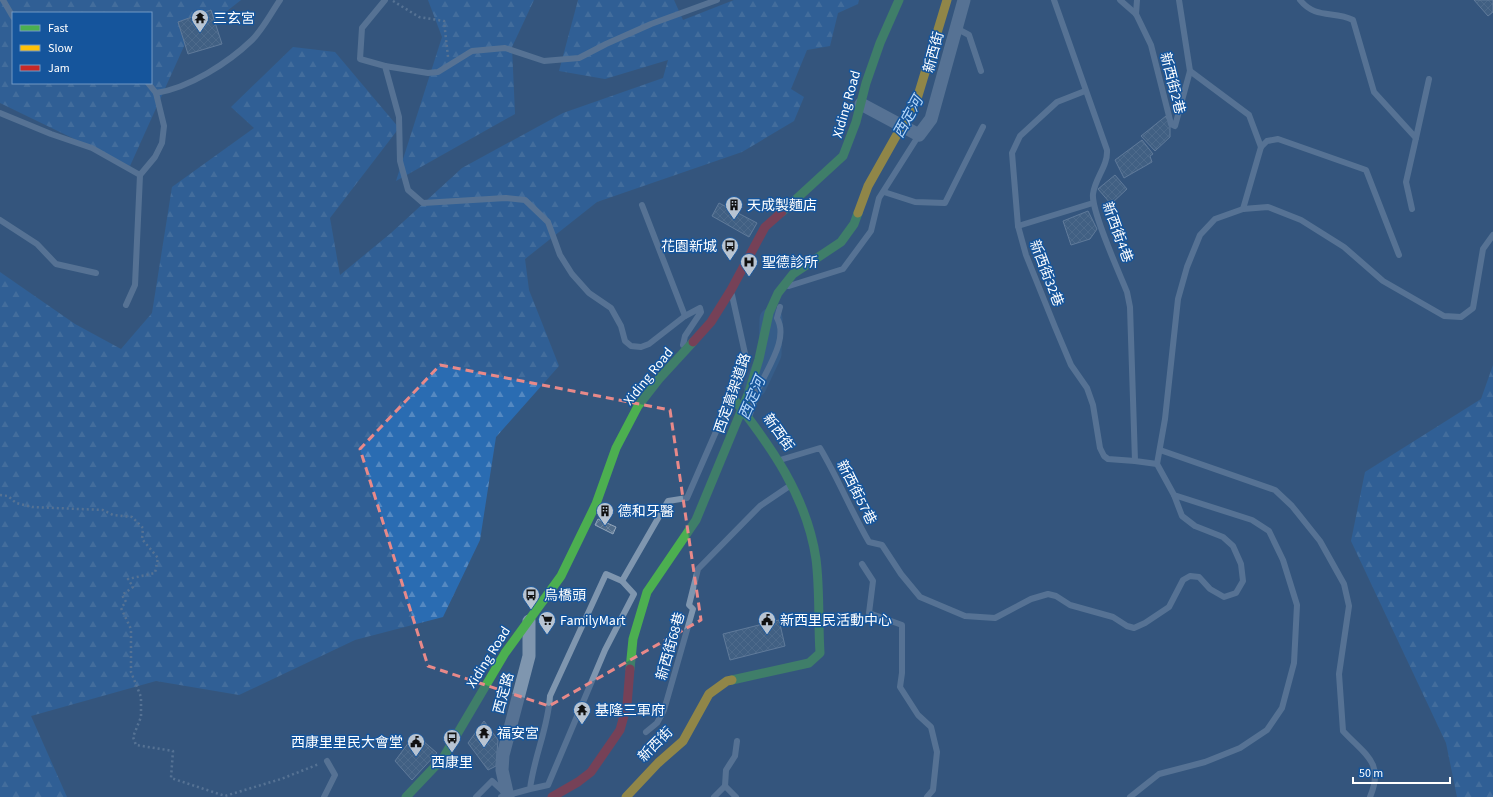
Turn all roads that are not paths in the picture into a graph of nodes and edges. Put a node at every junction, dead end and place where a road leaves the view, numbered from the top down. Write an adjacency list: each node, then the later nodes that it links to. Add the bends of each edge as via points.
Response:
1 (3, 0): 14 (lane)
2 (280, 0): 22 (lane, via 252,40 215,70 167,92)
3 (384, 0): 16 (lane, via 362,28 360,59)
4 (717, 0): 16 (lane, via 651,24 579,58 544,61 505,48 472,51 438,72 428,73)
5 (899, 0): 23 (street, Xiding Road, via 880,43)
6 (946, 0): 64 (street, 西定高架道路, via 918,99 868,186 854,224 841,242 793,274 778,293 769,313 749,392 696,520 647,592 633,639 627,704 620,730 591,772)
7 (964, 0): 15 (street, 新西街)
8 (1055, 0): 21 (lane, 新西街4巷)
9 (1120, 0): 13 (lane)
10 (1138, 0): 13 (lane)
11 (1179, 0): 18 (lane, 新西街2巷)
12 (1300, 0): 27 (lane, via 1307,9 1322,14 1346,16 1353,20 1374,92)
13 (1136, 14): 18 (lane, 新西街2巷, via 1152,45 1168,116 1171,124 1175,126)
14 (12, 15)
15 (956, 28): 17 (lane, via 970,35); 26 (street, 新西街, via 931,119)
16 (384, 66): 42 (lane, via 399,117 400,161 408,190 423,204 506,198 525,200 548,222 560,255 572,274 589,293 611,308 621,326 625,341 631,346 649,344)
17 (981, 71)
18 (1190, 71): 28 (lane, via 1249,115)
19 (1429, 79): 27 (lane)
20 (149, 84): 22 (lane)
21 (1085, 91): 31 (lane, 新西街4巷, via 1108,150 1108,158 1095,186); 36 (lane, 新西街32巷, via 1057,102 1020,136 1012,153)
22 (156, 93): 29 (lane, via 164,126 162,143 155,157)
23 (861, 104): 26 (street); 40 (street, Xiding Road, via 843,156 765,226)
24 (0, 113): 29 (lane, via 92,148)
25 (983, 127): 30 (lane, via 945,202 915,202)
26 (919, 136): 30 (lane, 新西街)
27 (1416, 138): 33 (lane, via 1406,182)
28 (1261, 147): 34 (lane); 38 (lane, via 1268,141 1278,139 1366,170)
29 (140, 174): 41 (lane, via 135,285)
30 (884, 192): 45 (lane, 新西街, via 871,231 843,269 789,286 778,318 781,325 776,355 760,387)
31 (1093, 203): 36 (lane); 48 (lane, 新西街4巷, via 1127,292 1130,307)
32 (642, 205): 42 (lane)
33 (1412, 208)
34 (1244, 209): 37 (lane, via 1268,207 1301,220 1344,247 1384,281 1444,316 1461,317 1473,308 1483,249); 46 (lane, via 1215,219 1200,235 1187,267 1178,299)
35 (0, 220): 39 (lane, via 37,244 56,264)
36 (1018, 226): 48 (lane, 新西街32巷, via 1026,255 1071,365 1087,388 1093,405 1100,448 1108,460)
37 (1493, 235)
38 (1399, 255)
39 (96, 273)
40 (731, 290): 43 (street, Xiding Road, via 711,322); 44 (lane, via 746,358)
41 (126, 305)
42 (685, 316): 43 (lane, via 700,308 701,312 685,336)
43 (679, 358): 54 (street, Xiding Road, via 638,406 616,448 596,504 561,576)
44 (732, 398): 45 (street); 53 (lane, via 688,498 668,501)
45 (749, 418): 47 (street, 新西街)
46 (1160, 450): 49 (lane); 70 (lane, via 1275,490 1292,506 1320,542 1344,584 1349,606 1339,674 1343,731 1366,752 1376,772 1376,784)
47 (780, 460): 50 (street, 新西街); 51 (lane, 新西街57巷, via 820,448 869,542 882,545 901,574 920,596 965,616 995,618 1031,599 1048,594 1070,605 1112,617 1134,628 1169,607 1183,580 1190,576 1199,578 1210,589 1224,597 1236,593 1243,581 1241,564 1233,546 1223,537 1195,526 1182,516)
48 (1135, 461): 49 (lane)
49 (1157, 464): 51 (lane)
50 (792, 484): 55 (lane, 新西街68巷, via 760,506 698,568 689,604 693,609 664,710 656,723); 65 (street, 新西街, via 806,518 816,558 820,653 809,663 727,681 709,694 683,741)
51 (1174, 495): 69 (lane, via 1252,520 1268,531 1283,560 1297,605 1294,663 1282,708 1267,730 1240,748 1206,762 1159,774)
52 (862, 564): 68 (lane, via 873,581 869,613 902,625 900,687 918,715 931,727 937,752 933,790)
53 (622, 581): 59 (lane, via 634,594 605,650 548,785); 59 (lane, via 606,574 550,696 549,717 532,770)
54 (529, 621): 61 (street, Xiding Road, via 505,653 443,758); 63 (street, 西定路, via 530,656 503,755)
55 (646, 732)
56 (737, 741): 58 (lane, via 735,756 726,770)
57 (327, 761): 60 (lane, via 335,775)
58 (725, 786): 66 (lane); 67 (lane)
59 (530, 789): 63 (lane)
60 (324, 797)
61 (406, 797)
62 (476, 797): 63 (lane, via 492,781)
63 (505, 797)
64 (552, 797)
65 (626, 797)
66 (714, 797)
67 (736, 797)
68 (927, 797)
69 (1130, 797)
70 (1370, 797)

